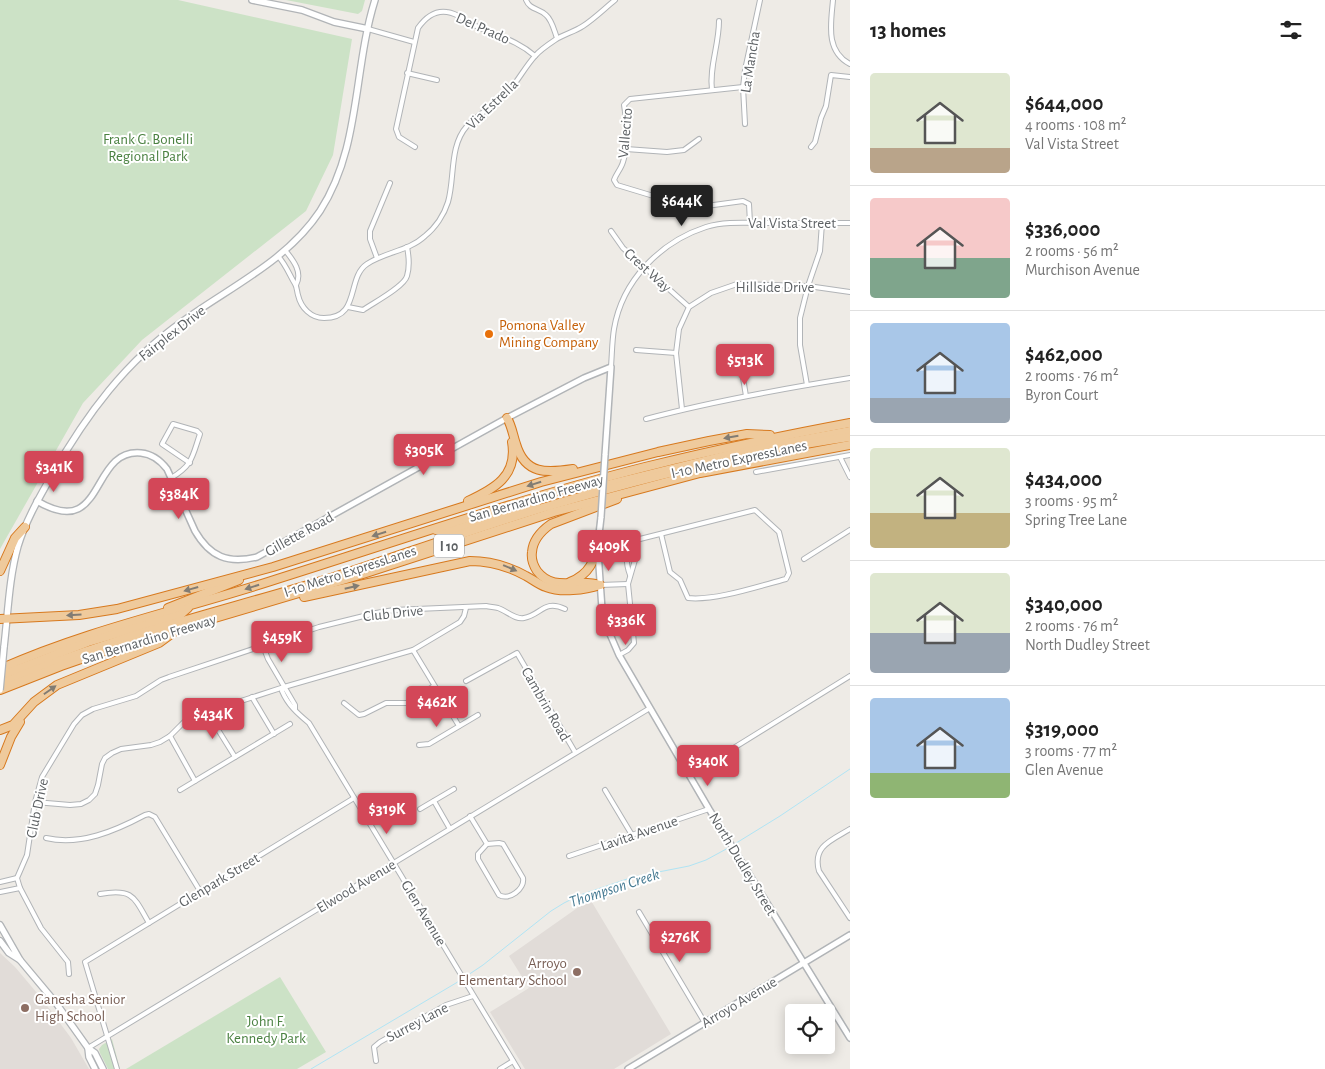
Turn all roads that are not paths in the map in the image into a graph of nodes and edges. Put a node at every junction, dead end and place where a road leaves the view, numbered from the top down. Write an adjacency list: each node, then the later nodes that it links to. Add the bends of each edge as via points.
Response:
1 (252, 0): 8 (main road)
2 (375, 0): 8 (main road, Fairplex Drive)
3 (526, 0): 9 (street, via 531,7 547,15)
4 (615, 0): 9 (street, Via Estrella, via 581,27)
5 (760, 0): 16 (street, La Mancha)
6 (833, 0): 12 (street, via 833,47)
7 (719, 21): 17 (street, via 710,77)
8 (368, 29): 10 (street); 29 (main road, Fairplex Drive, via 350,136 339,174 319,213)
9 (557, 38): 11 (street, Via Estrella)
10 (414, 42): 11 (street, Del Prado, via 423,21 447,12 524,46); 13 (street, Del Prado)
11 (535, 56): 28 (street, Via Estrella, via 507,94 466,127 455,151 448,202 442,216 424,237)
12 (850, 64)
13 (407, 73): 15 (street); 20 (street, Del Prado, via 396,129 399,138)
14 (850, 77): 21 (street, via 831,75 826,106)
15 (437, 80)
16 (743, 88): 17 (street, Vallecito); 18 (street, La Mancha)
17 (712, 90): 22 (street, Vallecito, via 630,99 624,105)
18 (744, 124)
19 (699, 139): 22 (street, via 684,150 668,152)
20 (415, 147)
21 (811, 147)
22 (626, 148): 24 (street, Vallecito, via 614,180 618,186 698,207 743,200 749,204)
23 (390, 183): 31 (street, via 370,231)
24 (750, 222): 25 (street, Val Vista Street); 32 (street, Val Vista Street, via 707,227 684,236 662,249)
25 (822, 223): 26 (street, Val Vista Street); 36 (street, via 820,250)
26 (850, 223)
27 (611, 231): 32 (street, Crest Way)
28 (407, 247): 31 (street, Via Estrella); 38 (street, via 407,278 401,285 362,310)
29 (285, 250): 30 (main road, Fairplex Drive); 33 (street)
30 (278, 256): 34 (street); 63 (main road, Fairplex Drive, via 182,321 130,366 87,418)
31 (377, 258): 38 (street, Via Estrella, via 360,272)
32 (643, 267): 39 (street, Crest Way); 43 (street, Val Vista Street, via 620,306 614,328)
33 (297, 268): 34 (street); 35 (street)
34 (290, 271): 35 (street)
35 (296, 284): 38 (street, via 300,303 313,316 330,317)
36 (808, 286): 37 (street, Hillside Drive); 39 (street, Hillside Drive, via 737,284 711,292); 45 (street, via 800,318 800,345)
37 (850, 292)
38 (348, 307)
39 (689, 307): 42 (street, via 679,329)
40 (636, 350): 42 (street)
41 (742, 350): 46 (street, via 740,360)
42 (676, 353): 47 (street)
43 (612, 367): 48 (street, Gillette Road); 69 (street, North Dudley Street, bridge)
44 (850, 378): 45 (street)
45 (807, 385): 46 (street)
46 (746, 396): 47 (street)
47 (682, 409): 49 (street)
48 (507, 418): 58 (highway, via 521,456 538,470 554,472); 61 (street, Gillette Road, via 267,552 245,560 225,558 208,549 201,541); 64 (highway, via 514,449 504,478 490,491)
49 (646, 419)
50 (850, 423): 52 (highway, San Bernardino Freeway / I 10)
51 (850, 431): 66 (highway, I-10 Metro ExpressLanes, via 664,470 450,532)
52 (779, 436): 58 (highway, one-way to 58, via 748,434); 66 (highway, San Bernardino Freeway / I 10, via 572,487)
53 (850, 438): 94 (highway, I-10 Metro ExpressLanes, via 714,464 541,509 331,578 88,650)
54 (850, 445): 62 (highway, San Bernardino Freeway / I 10, via 700,473)
55 (850, 455): 56 (street)
56 (840, 457): 59 (street); 60 (street)
57 (190, 463): 57 (street, via 200,434 197,430 173,424 162,444); 61 (street)
58 (615, 463): 64 (highway, one-way to 64)
59 (756, 472)
60 (850, 476)
61 (171, 478): 63 (street, Gillette Road, via 154,457 128,454 114,461 91,499 81,507 58,511)
62 (647, 487): 77 (highway, via 551,524 538,535 532,551 534,567 545,578); 81 (highway, San Bernardino Freeway / I 10, via 554,512)
63 (37, 501): 65 (main road, Fairplex Drive)
64 (437, 515): 74 (highway, one-way to 74)
65 (25, 527): 75 (highway); 84 (main road, Fairplex Drive)
66 (432, 530): 80 (highway, San Bernardino Freeway / I 10, one-way to 80)
67 (850, 530): 71 (street)
68 (661, 534): 68 (street, via 755,510 779,532 790,573 786,578 756,586 709,597 688,598 680,580 670,572); 70 (street)
69 (598, 542): 77 (highway, via 590,568 576,580); 79 (street, North Dudley Street)
70 (630, 542): 72 (street); 73 (street)
71 (804, 559)
72 (626, 560): 73 (street); 76 (street)
73 (635, 560): 76 (street)
74 (273, 567): 84 (highway, one-way to 84, via 105,612); 85 (highway)
75 (0, 572)
76 (630, 575): 78 (street)
77 (564, 584): 79 (highway, via 592,582)
78 (628, 584): 79 (street); 89 (street, via 634,643)
79 (600, 585): 81 (highway, one-way to 79, via 470,561 502,565 551,589); 89 (street, North Dudley Street, via 606,625)
80 (191, 606): 85 (highway, San Bernardino Freeway / I 10); 91 (highway, via 180,615 88,642)
81 (253, 608): 86 (highway, San Bernardino Freeway / I 10)
82 (466, 608): 83 (street, Club Drive, via 493,607 523,619 544,607); 87 (street, Club Drive, via 376,613 319,627); 88 (street, via 460,622)
83 (565, 609)
84 (4, 618): 97 (main road, Fairplex Drive, bridge)
85 (120, 626): 90 (highway, San Bernardino Freeway / I 10)
86 (176, 630): 97 (highway, San Bernardino Freeway / I 10, via 86,657); 103 (highway, one-way to 86, via 34,702 57,685 159,643)
87 (264, 646): 96 (street, Glen Avenue); 120 (street, Club Drive, via 161,680 136,696 82,715 49,763)
88 (413, 650): 95 (street); 96 (street)
89 (619, 655): 100 (street, North Dudley Street)
90 (0, 669)
91 (0, 676)
92 (850, 676): 113 (street)
93 (466, 681): 110 (street, Cambrin Road, via 517,653)
94 (0, 684)
95 (434, 686): 99 (street, via 407,703 386,703 359,715); 105 (street)
96 (284, 687): 98 (street); 118 (street, Glen Avenue, via 282,691 309,723)
97 (0, 690)
98 (252, 697): 101 (street); 107 (street)
99 (344, 703)
100 (650, 708): 110 (street, Elwood Avenue); 113 (street, North Dudley Street)
101 (207, 712): 108 (street, via 185,721); 111 (street)
102 (478, 715): 105 (street)
103 (23, 716): 106 (highway); 112 (highway)
104 (290, 724): 107 (street)
105 (459, 726): 109 (street, via 429,744)
106 (0, 730)
107 (274, 734): 111 (street)
108 (170, 736): 114 (street); 120 (street, via 151,745 112,753 102,764 95,794 90,800 70,806)
109 (419, 745)
110 (575, 752): 123 (street, Elwood Avenue)
111 (235, 757): 114 (street)
112 (0, 765)
113 (690, 775): 122 (street, North Dudley Street)
114 (195, 781): 116 (street)
115 (454, 789): 119 (street)
116 (180, 790)
117 (605, 790): 126 (street)
118 (354, 798): 130 (street, Glen Avenue); 134 (street, Glenpark Street)
119 (434, 801): 121 (street); 124 (street)
120 (36, 802): 131 (street, Club Drive, via 27,855)
121 (420, 809)
122 (709, 809): 126 (street, Lavita Avenue); 144 (street, North Dudley Street)
123 (470, 816): 124 (street, Elwood Avenue); 128 (street)
124 (450, 829): 130 (street, Elwood Avenue)
125 (850, 829): 138 (street, via 827,842 817,856 819,871)
126 (632, 835): 129 (street, Lavita Avenue)
127 (46, 838): 134 (street, via 58,841 86,838 113,831 149,814 155,817)
128 (487, 844): 128 (street, via 478,854 478,860 499,895 508,898 522,887 524,878 503,844)
129 (569, 856)
130 (393, 863): 146 (street, Glen Avenue); 148 (street, Elwood Avenue)
131 (17, 878): 132 (street); 133 (street)
132 (0, 882)
133 (20, 888): 135 (street); 145 (street, via 41,928 68,962)
134 (200, 891): 139 (street, Glenpark Street)
135 (0, 892)
136 (100, 894): 139 (street, via 129,894)
137 (639, 912): 147 (street)
138 (850, 918)
139 (149, 923): 148 (street, Glenpark Street, via 85,962)
140 (0, 925): 143 (main road)
141 (850, 935): 144 (street, Arroyo Avenue)
142 (0, 941): 143 (main road, via 9,953)
143 (20, 960): 150 (main road)
144 (804, 964): 147 (street, Arroyo Avenue); 149 (street, North Dudley Street)
145 (69, 974)
146 (474, 996): 151 (street, Surrey Lane, via 446,1005 380,1042 374,1047); 152 (street, Glen Avenue)
147 (705, 1023): 158 (street, Arroyo Avenue)
148 (107, 1036): 150 (street, Elwood Avenue); 155 (street)
149 (850, 1038)
150 (88, 1048): 153 (main road); 154 (main road, via 95,1053)
151 (376, 1061)
152 (513, 1061): 156 (street); 157 (street, Glen Avenue)
153 (94, 1069)
154 (103, 1069)
155 (117, 1069)
156 (500, 1069)
157 (518, 1069)
158 (628, 1069)

